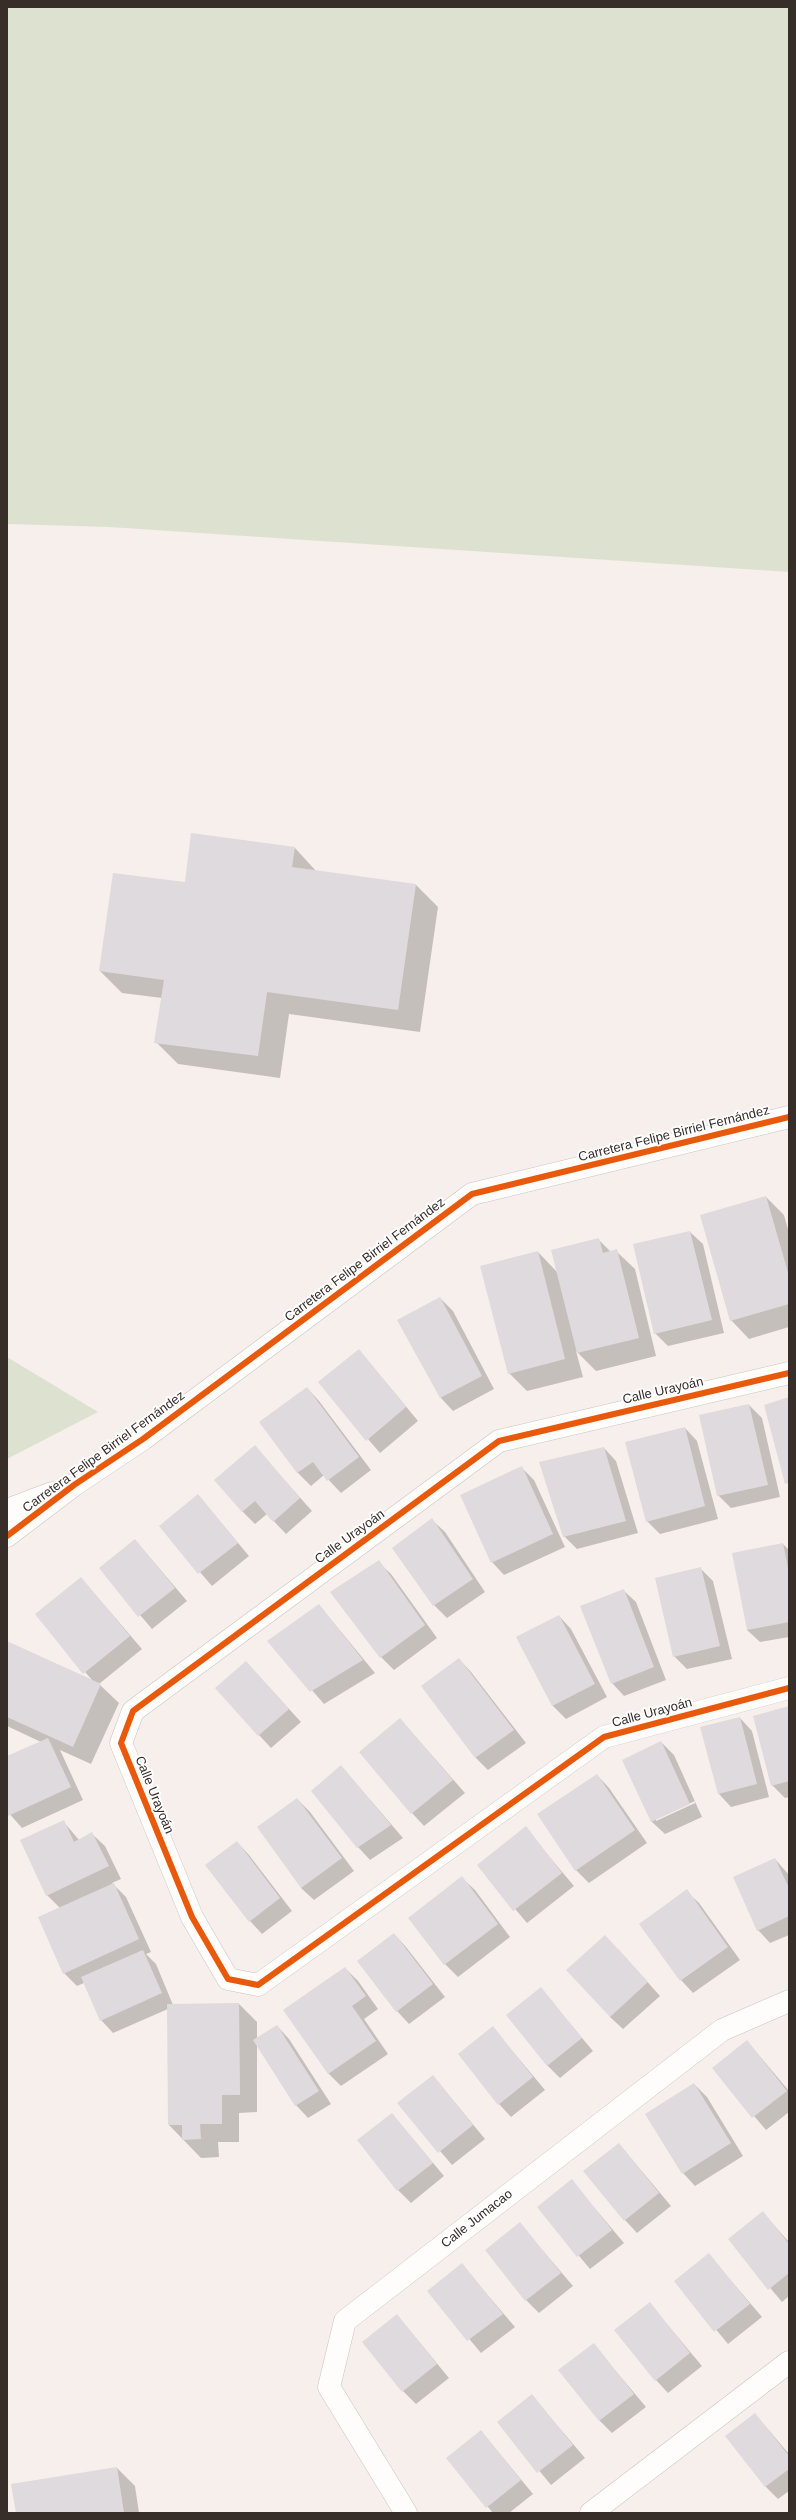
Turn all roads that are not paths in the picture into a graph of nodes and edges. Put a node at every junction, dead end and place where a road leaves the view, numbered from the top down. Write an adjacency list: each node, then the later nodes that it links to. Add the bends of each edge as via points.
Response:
1 (789, 1117): 3 (street, Carretera Felipe Birriel Fernández, via 472,1194 143,1439)
2 (789, 1373): 6 (street, Calle Urayoán, via 499,1441 133,1710 121,1743 192,1916 228,1979 258,1985 604,1737)
3 (74, 1485): 4 (street); 5 (street, Carretera Felipe Birriel Fernández)
4 (7, 1510)
5 (7, 1536)
6 (789, 1688)
7 (789, 2001): 9 (street, Calle Jumacao, via 722,2030 345,2321 329,2387)
8 (789, 2362): 10 (street)
9 (406, 2513)
10 (591, 2513)

